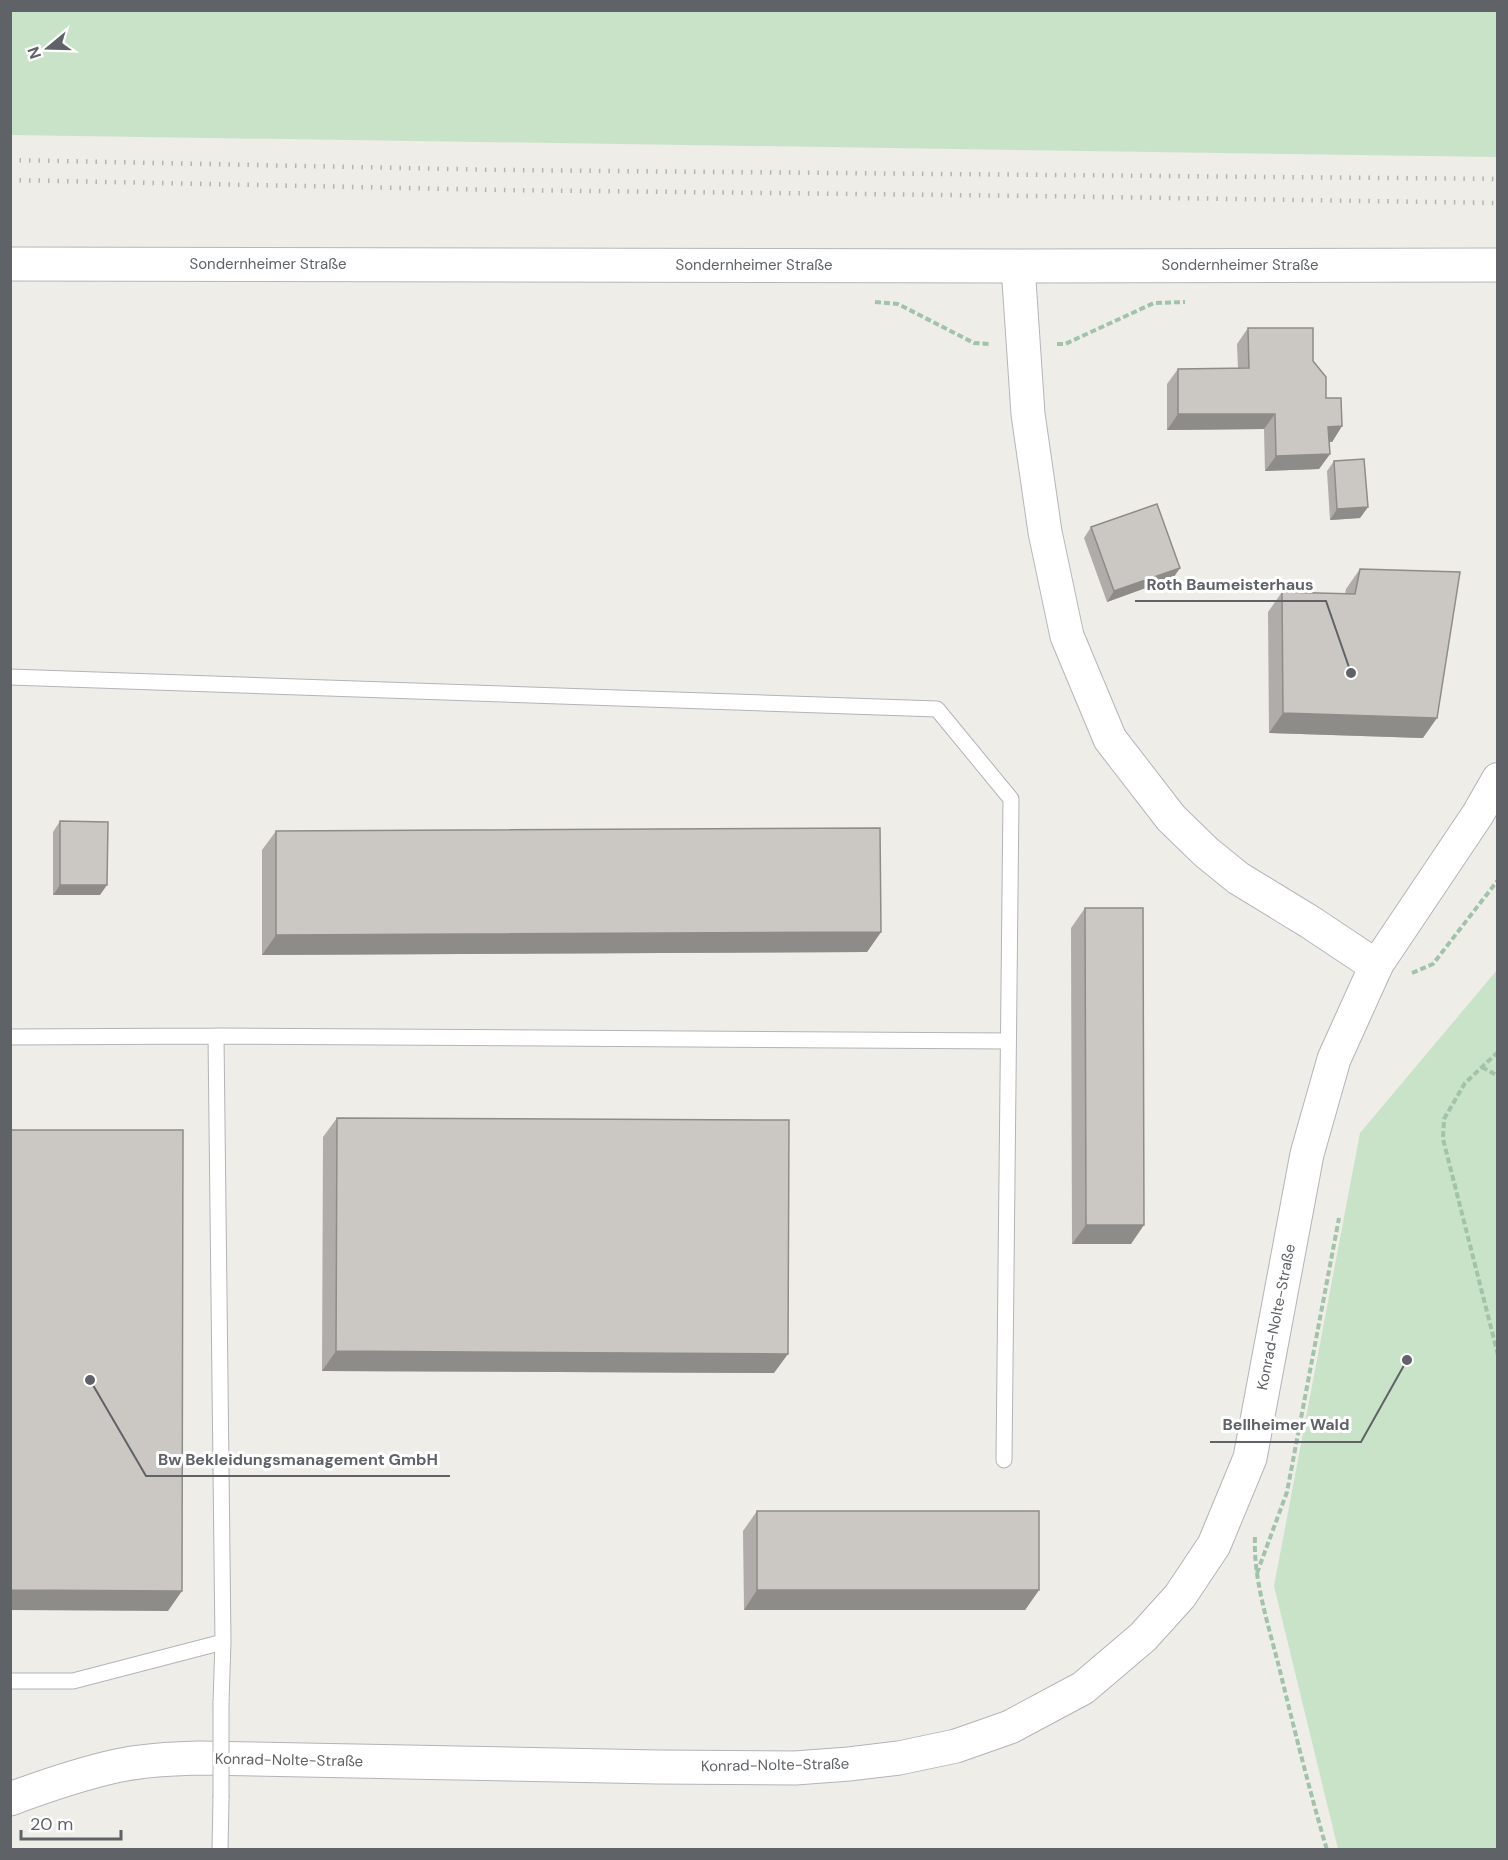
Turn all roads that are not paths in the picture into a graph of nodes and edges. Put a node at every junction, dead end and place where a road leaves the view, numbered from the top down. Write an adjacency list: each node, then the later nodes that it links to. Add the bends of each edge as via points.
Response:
1 (10, 264): 3 (main road, Sondernheimer Straße)
2 (1497, 265): 3 (main road, Sondernheimer Straße)
3 (1018, 266): 6 (main road, via 1028,414 1045,532 1067,636 1110,739 1171,818 1206,852 1238,878)
4 (10, 677): 9 (lane, via 937,709 1011,799)
5 (1497, 779): 6 (street, Konrad-Nolte-Straße, via 1478,814)
6 (1376, 966): 13 (main road, Konrad-Nolte-Straße, via 1334,1059 1307,1154 1250,1458 1237,1491 1214,1545 1180,1596 1143,1637 1083,1688 1010,1727 956,1746 849,1764 795,1768 669,1767 199,1758 117,1765)
7 (10, 1036): 8 (lane)
8 (216, 1036): 9 (lane); 11 (lane)
9 (1008, 1041): 10 (lane)
10 (1004, 1460)
11 (223, 1642): 12 (lane, via 73,1682); 14 (lane, bridge)
12 (10, 1681)
13 (10, 1799)
14 (220, 1850)

